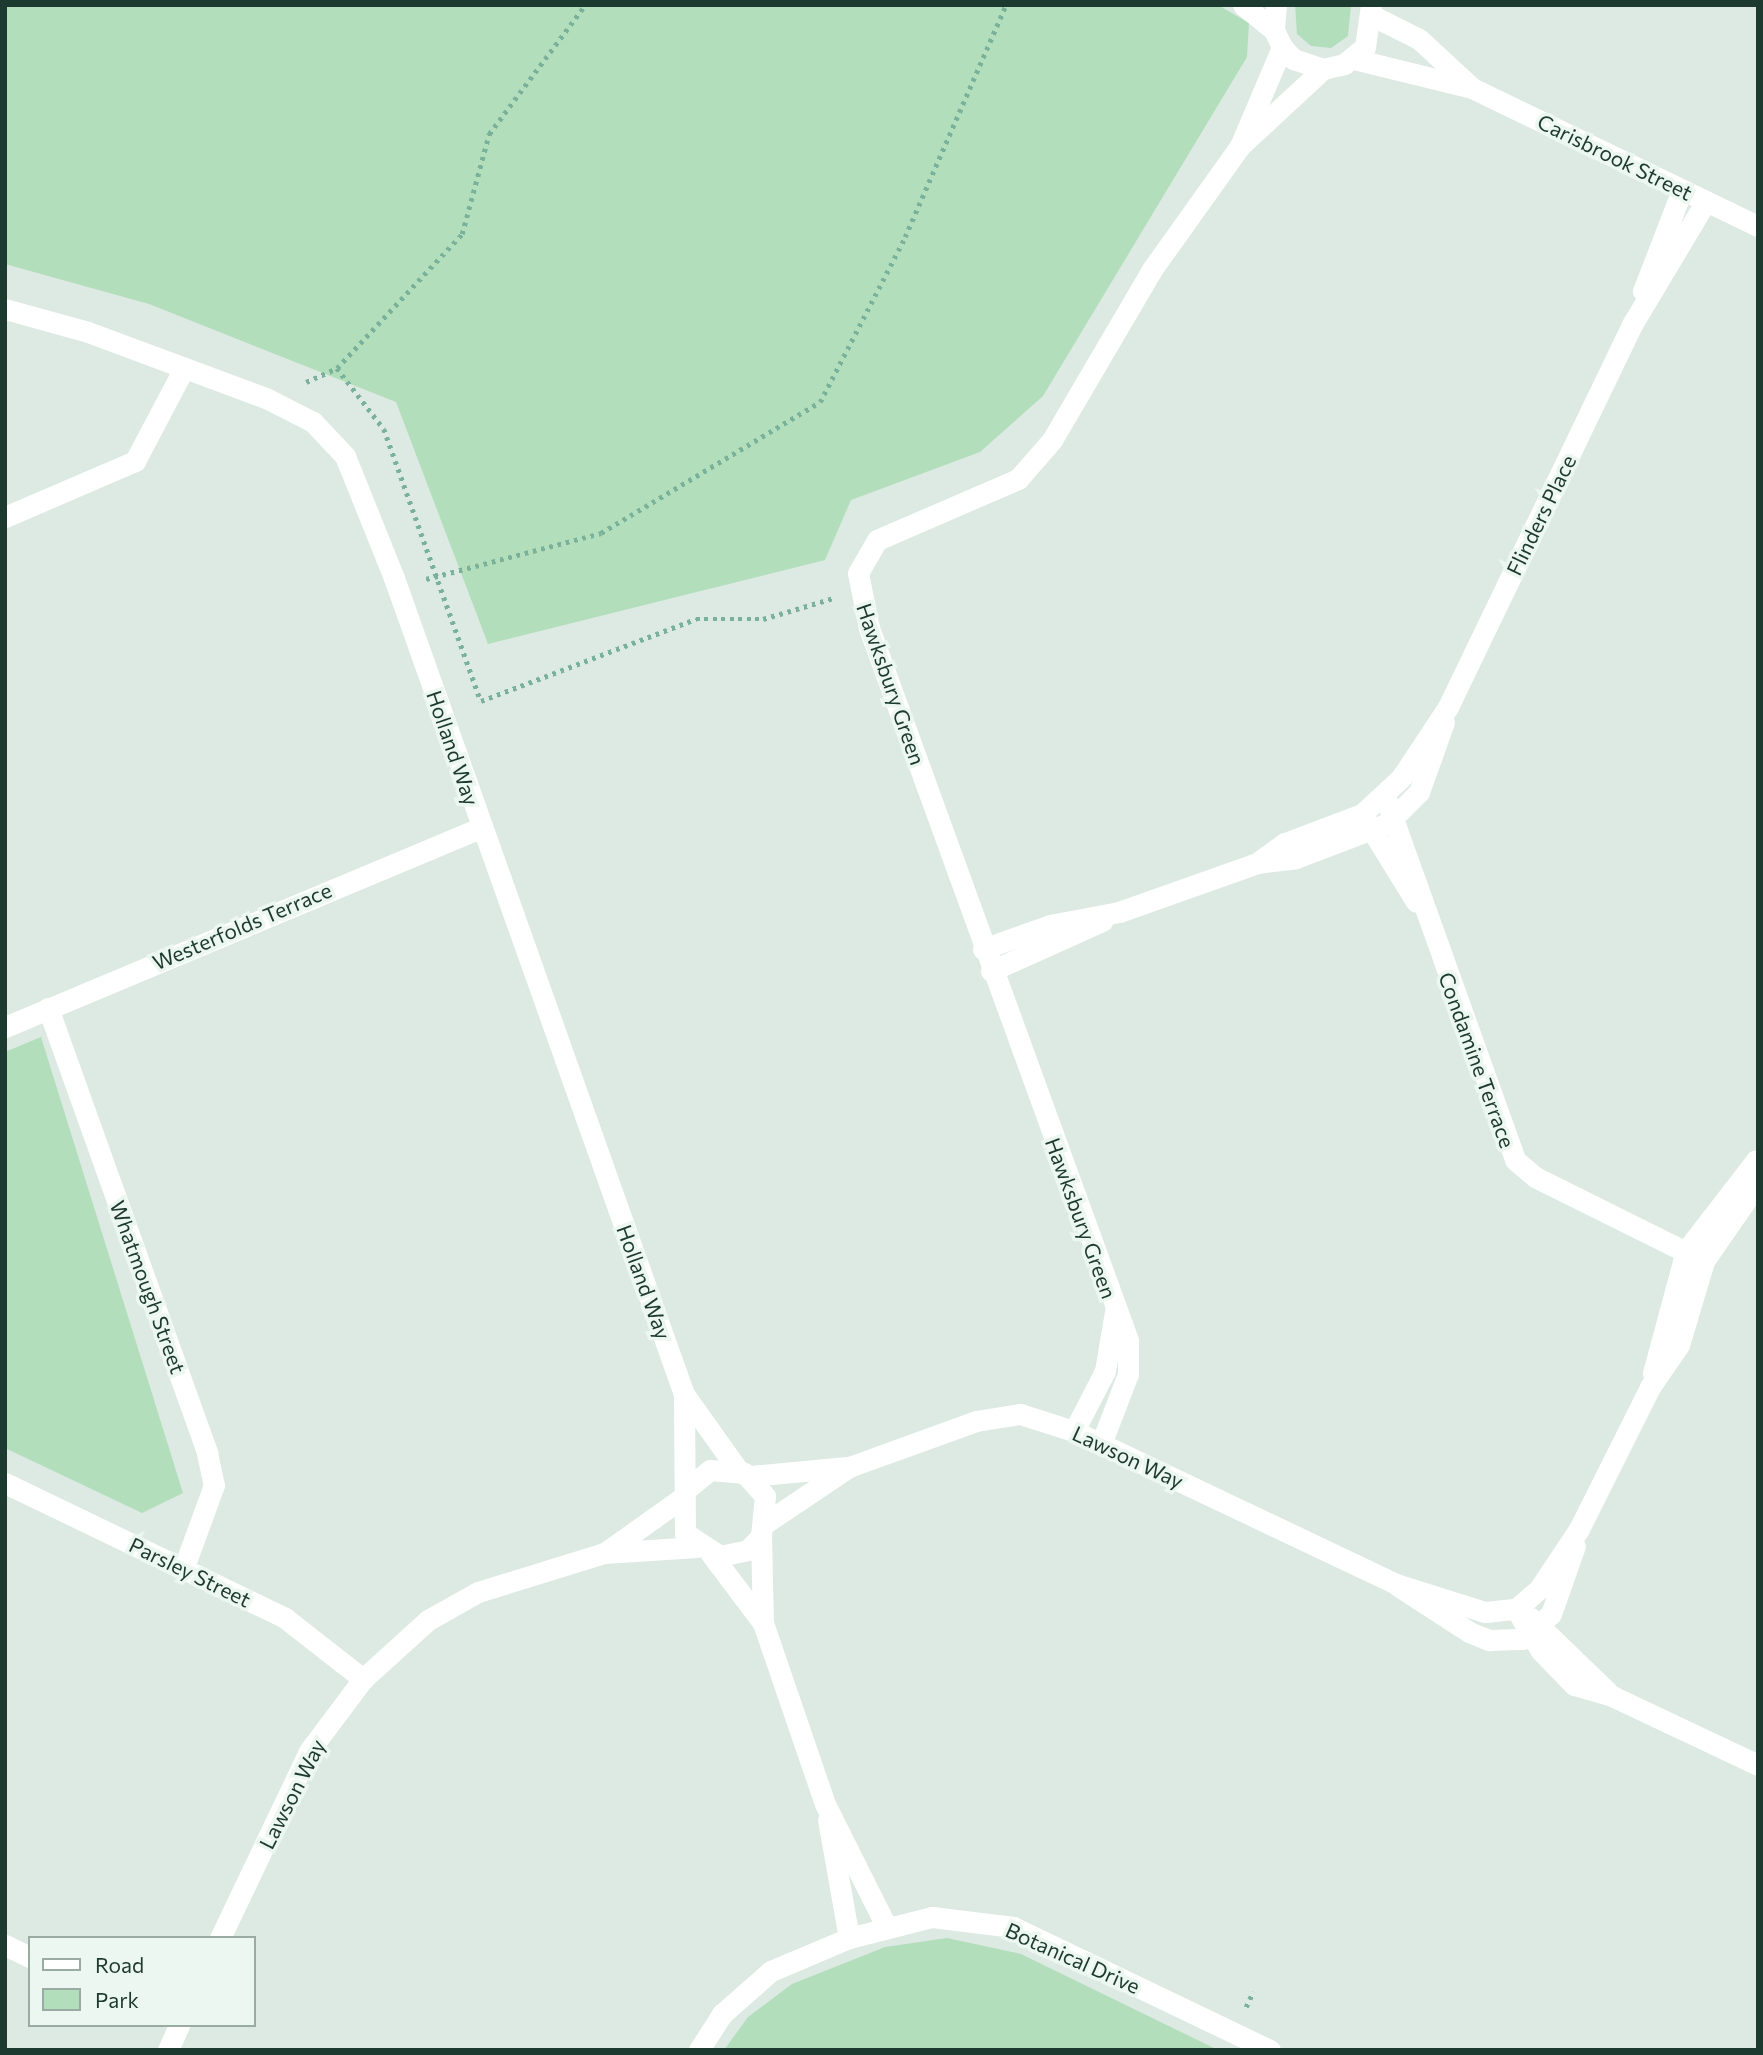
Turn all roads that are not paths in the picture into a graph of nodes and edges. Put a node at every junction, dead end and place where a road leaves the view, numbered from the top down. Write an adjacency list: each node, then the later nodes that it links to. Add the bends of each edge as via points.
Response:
1 (1243, 5): 4 (street)
2 (1276, 5): 4 (street, Hawksbury Green)
3 (1372, 11): 5 (street, via 1365,47); 7 (street, Carisbrook Street, via 1419,39)
4 (1278, 38): 6 (street, via 1293,59); 8 (street, Hawksbury Green)
5 (1354, 59): 6 (street); 7 (street, Carisbrook Street)
6 (1323, 69): 8 (street, Hawksbury Green)
7 (1472, 88): 9 (street, Carisbrook Street)
8 (1240, 146): 21 (street, Hawksbury Green, via 1153,268 1035,460 1018,479 968,506 877,540 858,573 859,591)
9 (1682, 190): 10 (street, Carisbrook Street); 13 (street, Flinders Place)
10 (1706, 201): 11 (street, Carisbrook Street); 13 (street, Flinders Place)
11 (1758, 226)
12 (5, 309): 14 (street, Holland Way)
13 (1633, 323): 16 (street, Flinders Place, via 1448,707)
14 (184, 368): 15 (street, via 135,461); 18 (street, Holland Way, via 313,422 345,456 394,578)
15 (5, 517)
16 (1390, 808): 17 (street, Flinders Place); 20 (street, Condamine Terrace, via 1414,864)
17 (1367, 823): 19 (street, Flinders Place, via 1285,843 1257,863); 20 (street, Condamine Terrace)
18 (480, 828): 23 (street, Westerfolds Terrace); 28 (street, Holland Way)
19 (1119, 912): 21 (street, Flinders Place, via 1050,925); 22 (street, Flinders Place, via 1061,944)
20 (1424, 916): 26 (street, Condamine Terrace, via 1515,1160 1535,1177)
21 (984, 949): 22 (street, Hawksbury Green)
22 (991, 971): 27 (street, Hawksbury Green)
23 (48, 1008): 24 (street, Westerfolds Terrace); 39 (street, Whatmough Street, via 207,1453 214,1485)
24 (5, 1027)
25 (1756, 1159): 26 (street, via 1749,1196)
26 (1695, 1256): 36 (street, via 1690,1320 1650,1387)
27 (1115, 1312): 29 (street, Hawksbury Green, via 1105,1371); 30 (street, Hawksbury Green, via 1130,1357)
28 (684, 1394): 32 (street, Holland Way); 34 (street, Holland Way)
29 (1074, 1431): 30 (street, Lawson Way); 31 (street, Lawson Way, via 1031,1416 1000,1416)
30 (1101, 1444): 40 (street, Lawson Way)
31 (849, 1467): 32 (street, Lawson Way); 35 (street, Lawson Way)
32 (744, 1473): 34 (street, via 710,1470); 35 (street, via 765,1496)
33 (5, 1483): 39 (street, Parsley Street)
34 (685, 1493): 37 (street, via 682,1525); 38 (street, Lawson Way)
35 (764, 1529): 37 (street, via 739,1553); 42 (street)
36 (1579, 1529): 41 (street, via 1539,1589); 43 (street, via 1561,1594)
37 (704, 1550): 38 (street, Lawson Way); 42 (street)
38 (604, 1553): 44 (street, Lawson Way, via 478,1592 428,1620)
39 (184, 1567): 44 (street, Parsley Street, via 285,1618)
40 (1396, 1584): 41 (street, Lawson Way, via 1485,1612); 43 (street, Lawson Way, via 1429,1611 1489,1640)
41 (1517, 1609): 43 (street)
42 (763, 1623): 46 (street)
43 (1536, 1630): 45 (street, via 1612,1696)
44 (363, 1679): 48 (street, Lawson Way, via 309,1751)
45 (1758, 1765)
46 (825, 1804): 47 (street); 49 (street)
47 (886, 1926): 49 (street, Botanical Drive); 55 (street, Botanical Drive, via 932,1917 1013,1927)
48 (221, 1936)
49 (849, 1938): 54 (street, Botanical Drive, via 771,1971 722,2014)
50 (5, 1945): 51 (street)
51 (28, 1956)
52 (177, 2027): 53 (street)
53 (168, 2050)
54 (699, 2050)
55 (1270, 2050)

